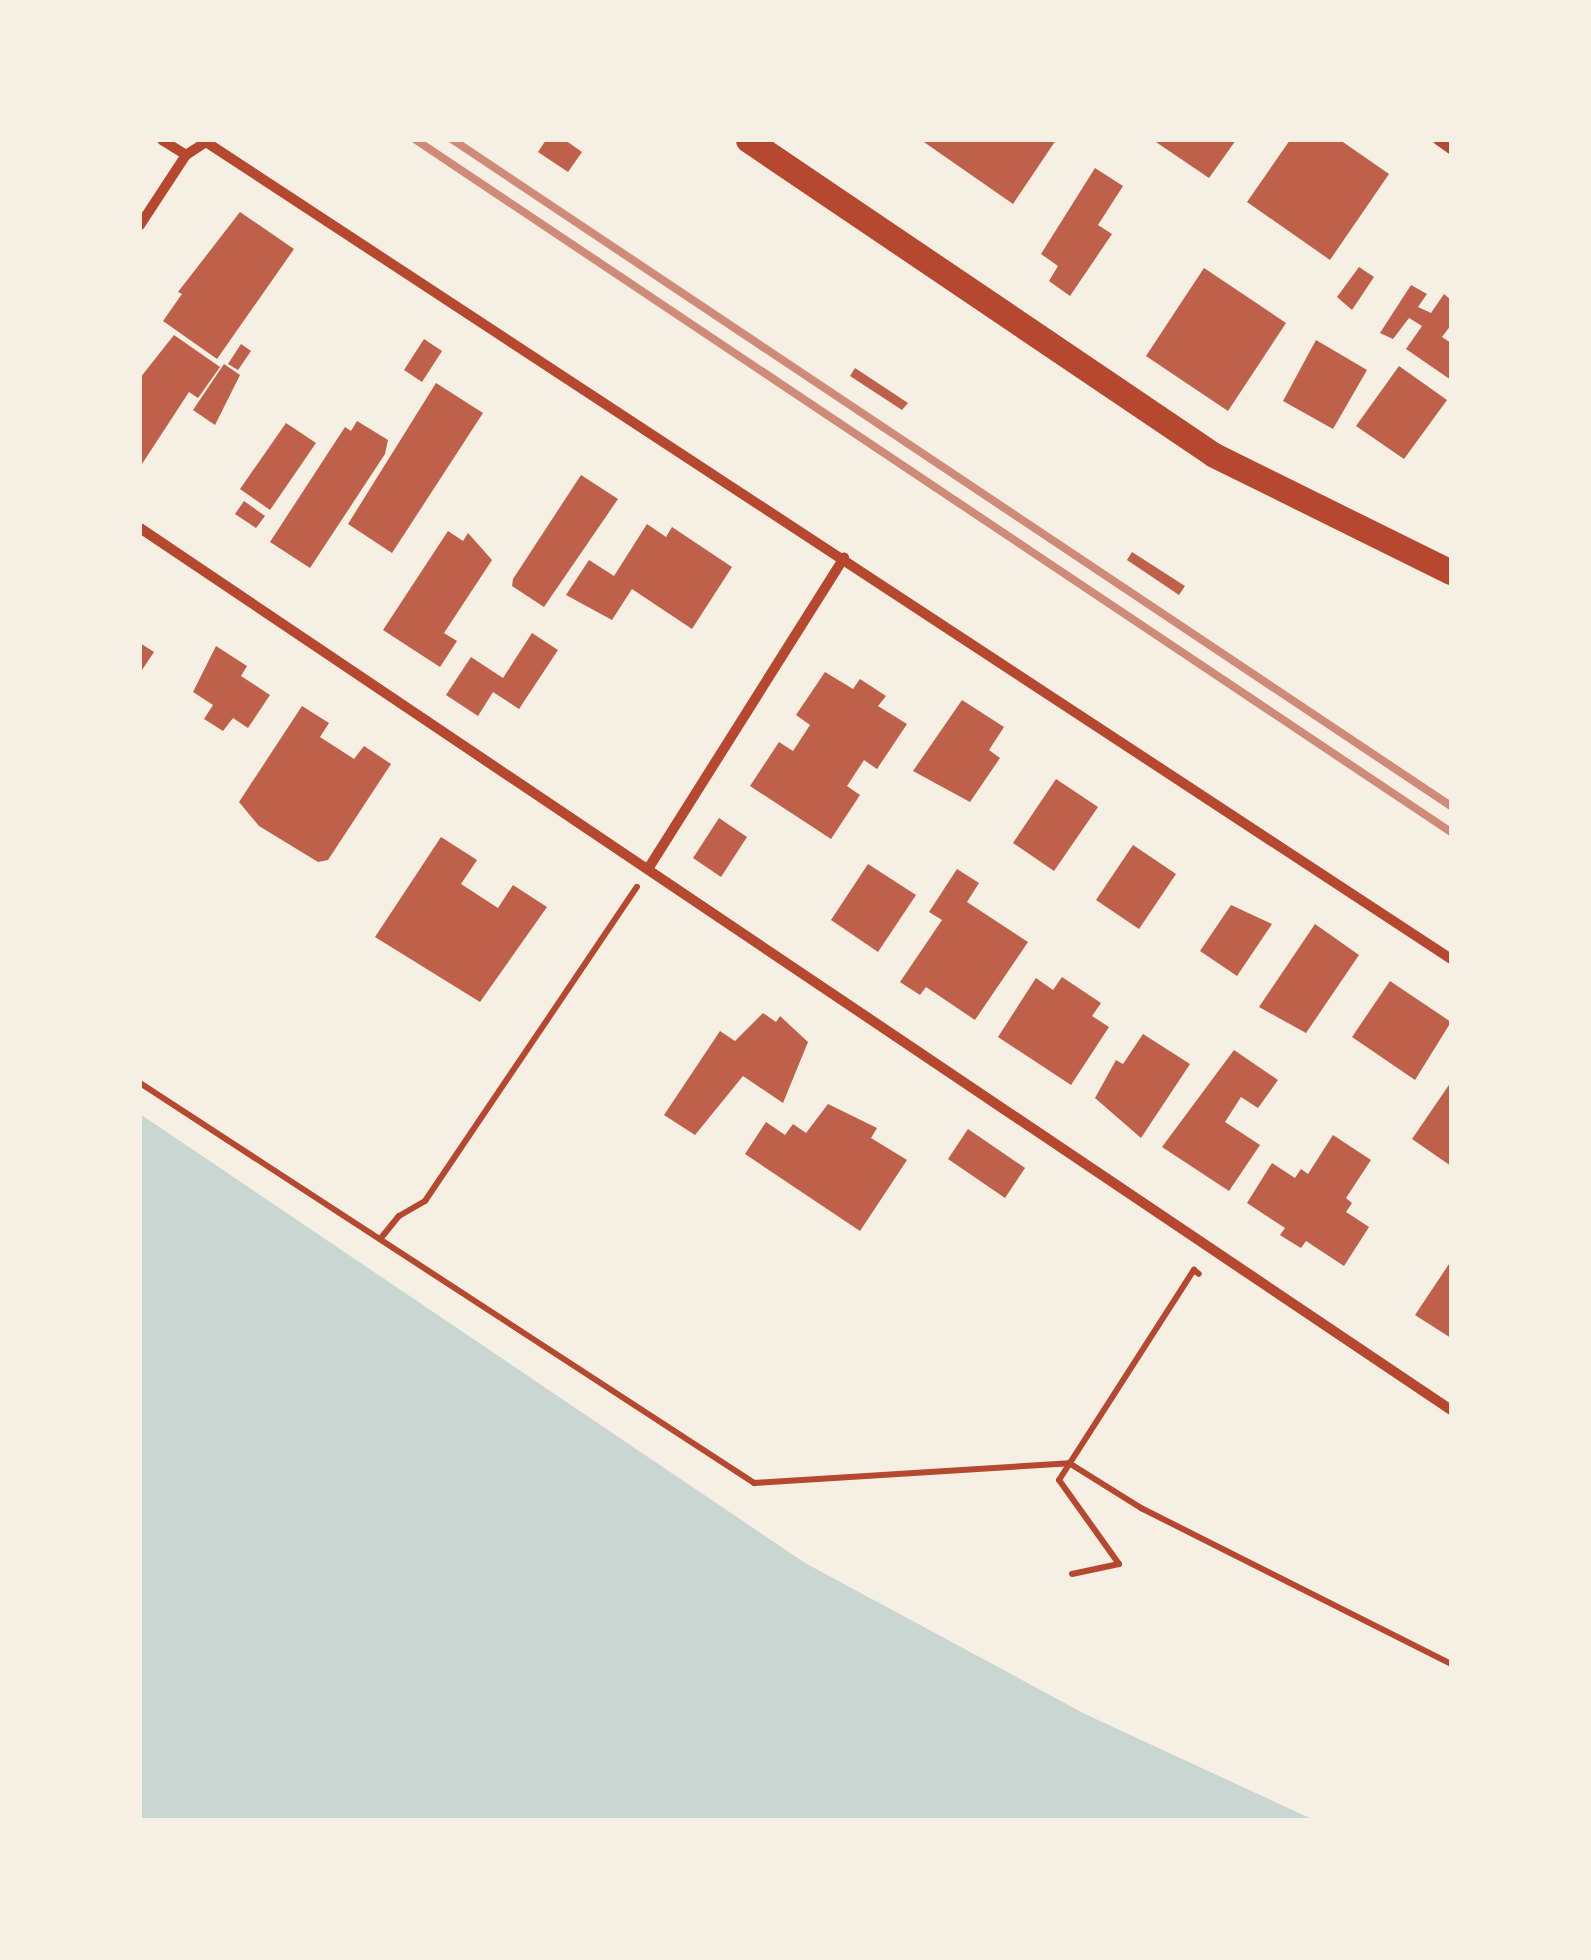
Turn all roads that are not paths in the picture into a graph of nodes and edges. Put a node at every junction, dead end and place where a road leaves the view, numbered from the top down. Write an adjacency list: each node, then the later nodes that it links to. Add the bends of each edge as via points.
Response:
1 (162, 140): 6 (street)
2 (748, 140): 10 (main road, via 1214,455)
3 (1438, 140): 5 (street)
4 (206, 142): 6 (street); 9 (street)
5 (1451, 149)
6 (186, 155): 7 (street)
7 (140, 224)
8 (140, 528): 11 (street)
9 (844, 558): 11 (street); 12 (street)
10 (1451, 572)
11 (648, 869): 13 (street)
12 (1451, 959)
13 (1451, 1410)

